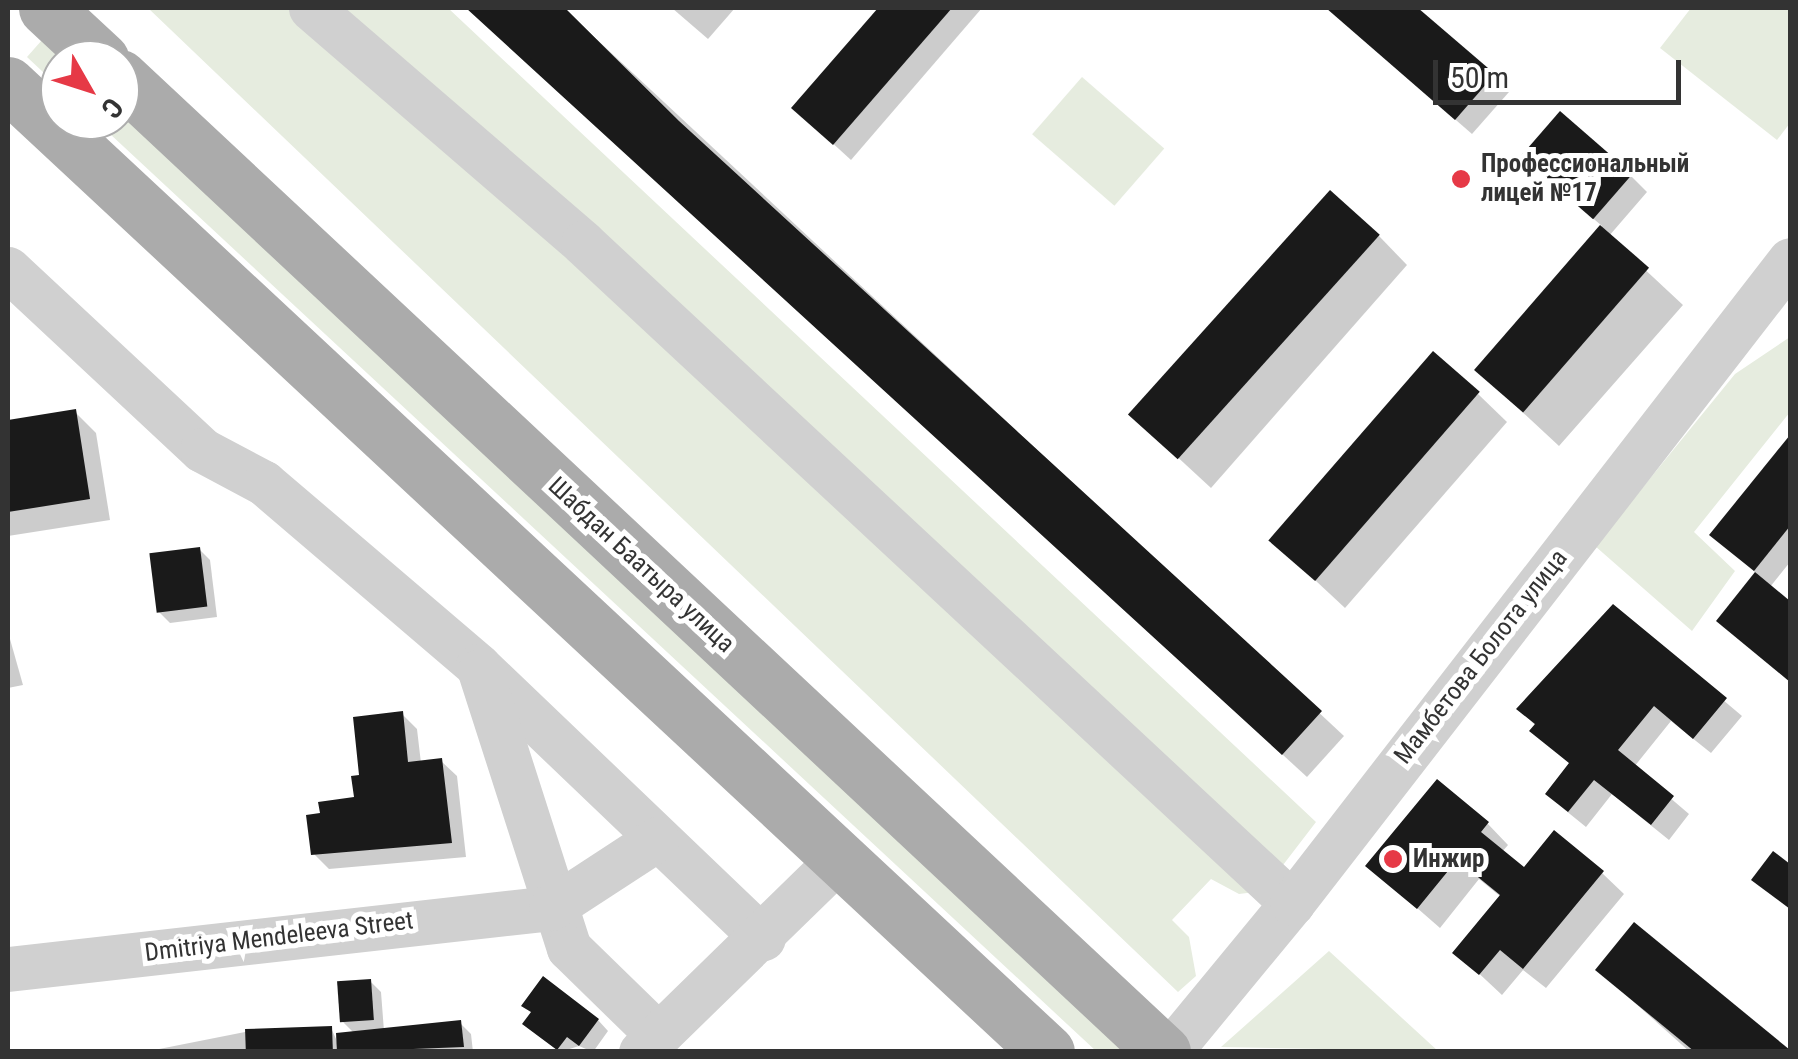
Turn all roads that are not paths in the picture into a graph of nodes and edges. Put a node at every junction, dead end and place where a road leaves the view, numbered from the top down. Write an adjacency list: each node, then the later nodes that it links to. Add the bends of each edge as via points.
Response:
1 (46, 8): 3 (main road)
2 (310, 8): 11 (street, via 583,243)
3 (80, 40)
4 (8, 84): 10 (main road)
5 (140, 95): 17 (main road, Шабдан Баатыра улица)
6 (1790, 260): 11 (street, Мамбетова Болота улица)
7 (8, 269): 8 (street, via 202,450 264,483)
8 (478, 666): 9 (street); 12 (street)
9 (657, 839): 12 (street); 13 (street)
10 (839, 859): 13 (street); 16 (main road)
11 (1292, 903): 17 (street, Мамбетова Болота улица)
12 (551, 908): 14 (street, Dmitriya Mendeleeva Street); 15 (street, via 569,948)
13 (763, 938): 15 (street)
14 (8, 968)
15 (648, 1042)
16 (1047, 1052)
17 (1166, 1052)

